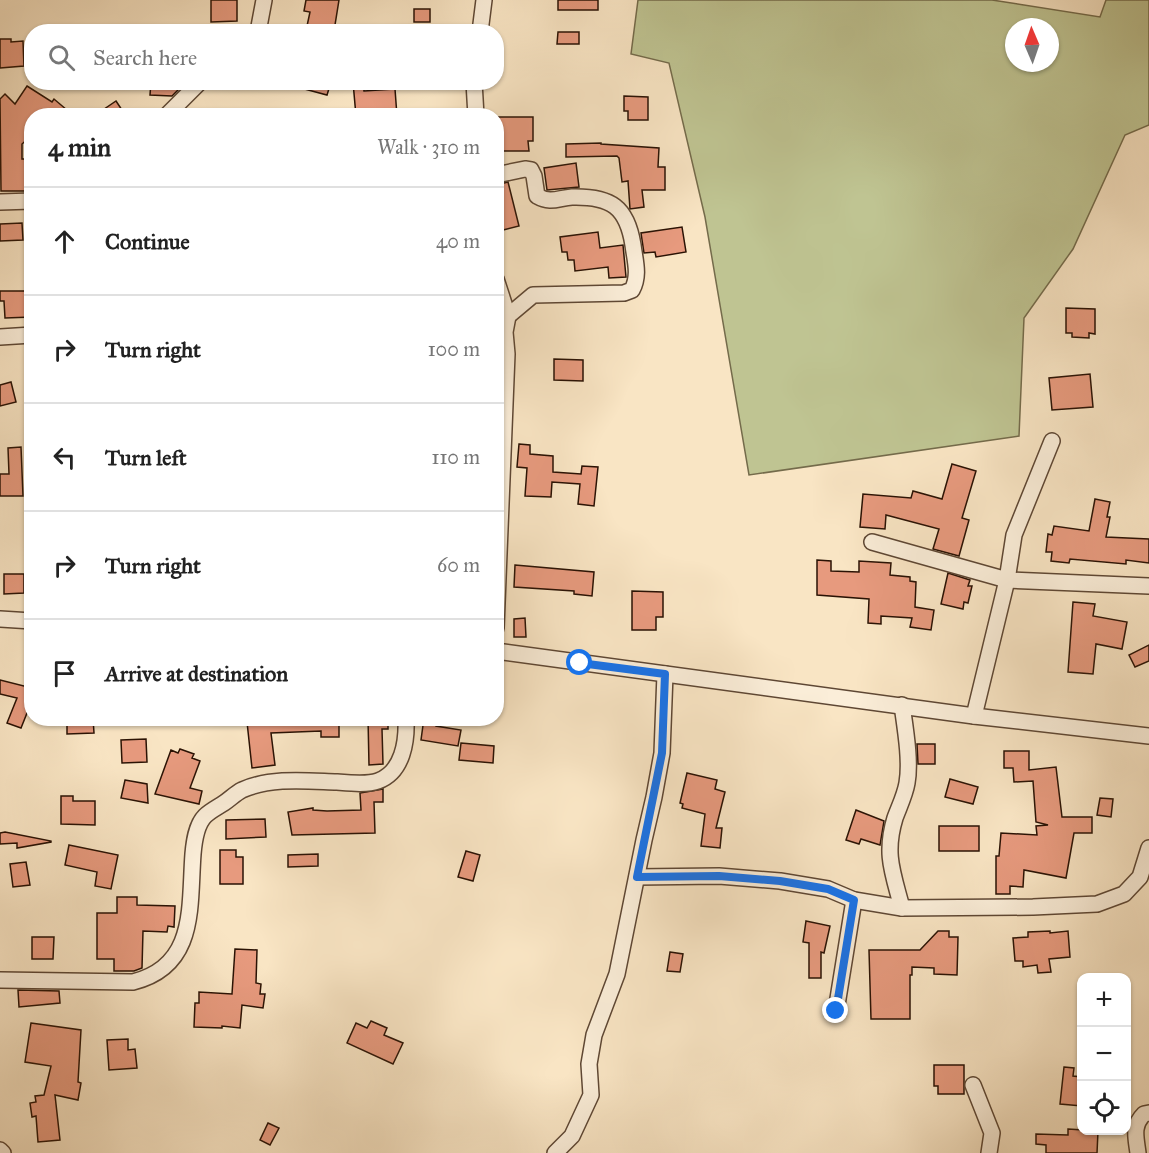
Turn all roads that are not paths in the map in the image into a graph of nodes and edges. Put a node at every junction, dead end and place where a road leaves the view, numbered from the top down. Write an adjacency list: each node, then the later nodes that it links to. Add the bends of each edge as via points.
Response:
1 (264, 0): 3 (street)
2 (484, 0): 4 (street)
3 (260, 24)
4 (481, 24)
5 (192, 90): 7 (street)
6 (474, 90): 8 (street)
7 (174, 108)
8 (476, 108)
9 (504, 173): 12 (street, via 531,170 537,196 542,199 594,198 616,207 630,227 638,274 632,290 624,293 533,295)
10 (24, 201): 11 (street)
11 (0, 202)
12 (504, 315)
13 (504, 327): 16 (street)
14 (24, 336): 15 (street)
15 (0, 337)
16 (504, 429)
17 (1052, 441): 19 (street, via 1014,535)
18 (872, 542): 19 (street)
19 (1007, 580): 20 (street); 26 (street)
20 (1149, 586)
21 (0, 620): 22 (street)
22 (24, 621)
23 (504, 652): 24 (street)
24 (665, 674): 25 (street); 30 (street, via 662,753)
25 (902, 705): 26 (street); 32 (street, via 908,783 895,820 889,857)
26 (974, 716): 28 (street)
27 (406, 726): 33 (street, via 405,744 395,769 378,781 269,783 242,790 204,816 194,849 187,927 181,948 161,971 133,982)
28 (1149, 736)
29 (1149, 848): 32 (street, via 1140,877 1124,894 1097,904)
30 (637, 877): 31 (street, via 719,876 780,881 828,889); 37 (street, via 617,974 594,1035 589,1064 591,1095 572,1136)
31 (854, 900): 32 (street); 34 (street)
32 (902, 908)
33 (0, 980)
34 (836, 1011)
35 (973, 1085): 38 (street, via 992,1133)
36 (1149, 1113): 39 (street, via 1137,1121)
37 (555, 1153)
38 (989, 1153)
39 (1138, 1153)

